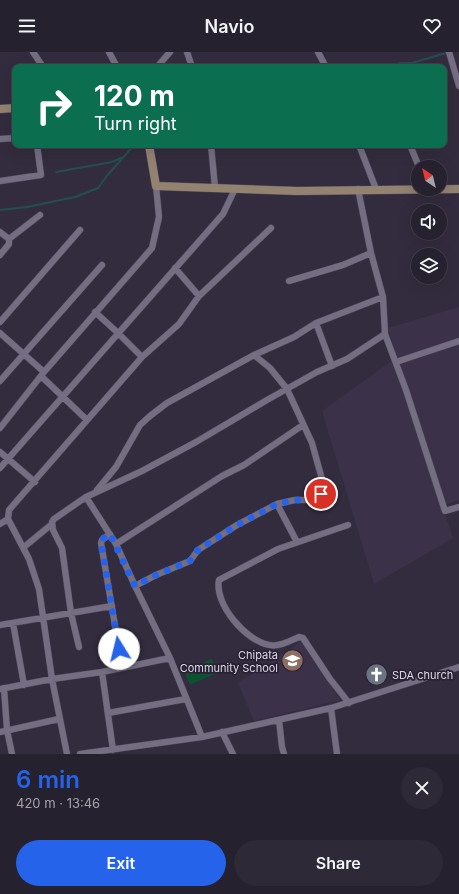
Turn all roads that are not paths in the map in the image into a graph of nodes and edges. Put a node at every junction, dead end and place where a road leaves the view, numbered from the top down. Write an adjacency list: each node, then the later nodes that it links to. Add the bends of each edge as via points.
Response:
1 (33, 52): 7 (street)
2 (109, 52): 8 (street)
3 (170, 52): 9 (street)
4 (186, 52): 10 (street)
5 (318, 52): 11 (street)
6 (449, 52): 12 (street)
7 (41, 64)
8 (115, 64)
9 (160, 64)
10 (191, 64)
11 (324, 64)
12 (459, 86)
13 (12, 108): 14 (street)
14 (0, 109)
15 (12, 138): 16 (street)
16 (0, 139)
17 (37, 148): 23 (street, via 41,175)
18 (150, 148): 24 (street)
19 (211, 148): 25 (street)
20 (361, 148): 28 (street)
21 (411, 148): 22 (street)
22 (415, 160)
23 (0, 180)
24 (156, 186): 25 (street); 44 (street, via 159,217 152,248)
25 (215, 188): 26 (street)
26 (235, 189): 27 (street); 40 (street, via 223,214)
27 (358, 189): 28 (street); 37 (street)
28 (376, 189): 29 (street)
29 (411, 189)
30 (447, 189): 31 (street)
31 (459, 189)
32 (40, 215): 36 (street)
33 (272, 228): 42 (street)
34 (80, 230): 45 (street)
35 (0, 232): 36 (street)
36 (9, 239): 38 (street, via 9,244)
37 (371, 253): 41 (street, via 343,265); 43 (street)
38 (0, 255)
39 (102, 265): 51 (street)
40 (175, 268): 42 (street); 47 (street)
41 (289, 281)
42 (199, 296): 53 (street, via 179,324)
43 (383, 297): 46 (street); 49 (street)
44 (96, 312): 47 (street); 56 (street)
45 (0, 322)
46 (316, 323): 52 (street, via 294,338); 55 (street)
47 (118, 333): 53 (street); 59 (street)
48 (0, 334): 51 (street)
49 (385, 334): 54 (street); 55 (street)
50 (459, 341): 54 (street)
51 (24, 353): 56 (street); 57 (street)
52 (254, 355): 58 (street, via 270,368); 67 (street, via 167,403 150,416 137,431 116,467)
53 (142, 357): 60 (street)
54 (396, 362): 70 (street, via 445,511)
55 (332, 366): 58 (street)
56 (43, 374): 59 (street); 62 (street)
57 (0, 381)
58 (287, 389): 61 (street); 67 (street, via 142,471)
59 (62, 397): 60 (street); 64 (street)
60 (87, 420): 66 (street)
61 (303, 425): 69 (street, via 312,443 325,490 306,500); 77 (street, via 244,465 222,476)
62 (0, 428)
63 (0, 452): 64 (street)
64 (9, 460): 65 (street); 66 (street)
65 (0, 468)
66 (35, 482): 71 (street, via 8,510)
67 (96, 491): 68 (street)
68 (86, 496): 73 (street, via 54,519); 75 (street)
69 (277, 504): 76 (street); 79 (street, via 198,550 190,561)
70 (459, 507)
71 (8, 519): 72 (street); 78 (street)
72 (0, 524)
73 (52, 524): 78 (street); 81 (street, via 62,548)
74 (348, 525): 76 (street)
75 (110, 534): 77 (street); 80 (street, via 101,543)
76 (296, 542): 94 (street, via 219,580 222,600 237,623 260,641 274,645 303,638)
77 (116, 544): 79 (street)
78 (24, 547): 82 (street, via 39,589)
79 (135, 586): 87 (street)
80 (112, 606): 81 (street); 86 (street)
81 (72, 613): 82 (street); 85 (street)
82 (43, 619): 83 (street); 90 (street)
83 (13, 623): 84 (street); 91 (street)
84 (0, 625)
85 (79, 647)
86 (119, 649)
87 (170, 658): 89 (street); 93 (street)
88 (459, 667): 94 (street)
89 (102, 672): 90 (street); 96 (street)
90 (52, 679): 91 (street); 97 (street)
91 (24, 685): 92 (street)
92 (2, 689): 99 (street)
93 (186, 699): 96 (street); 102 (street)
94 (349, 703): 95 (street)
95 (331, 708): 98 (street); 109 (street)
96 (108, 713): 103 (street)
97 (59, 719): 99 (street); 105 (street)
98 (279, 720): 101 (street); 108 (street)
99 (7, 730): 100 (street); 104 (street)
100 (0, 732)
101 (222, 732): 102 (street); 107 (street)
102 (202, 737): 103 (street)
103 (113, 750): 106 (street)
104 (12, 754)
105 (67, 754)
106 (80, 754)
107 (233, 754)
108 (284, 754)
109 (337, 754)

